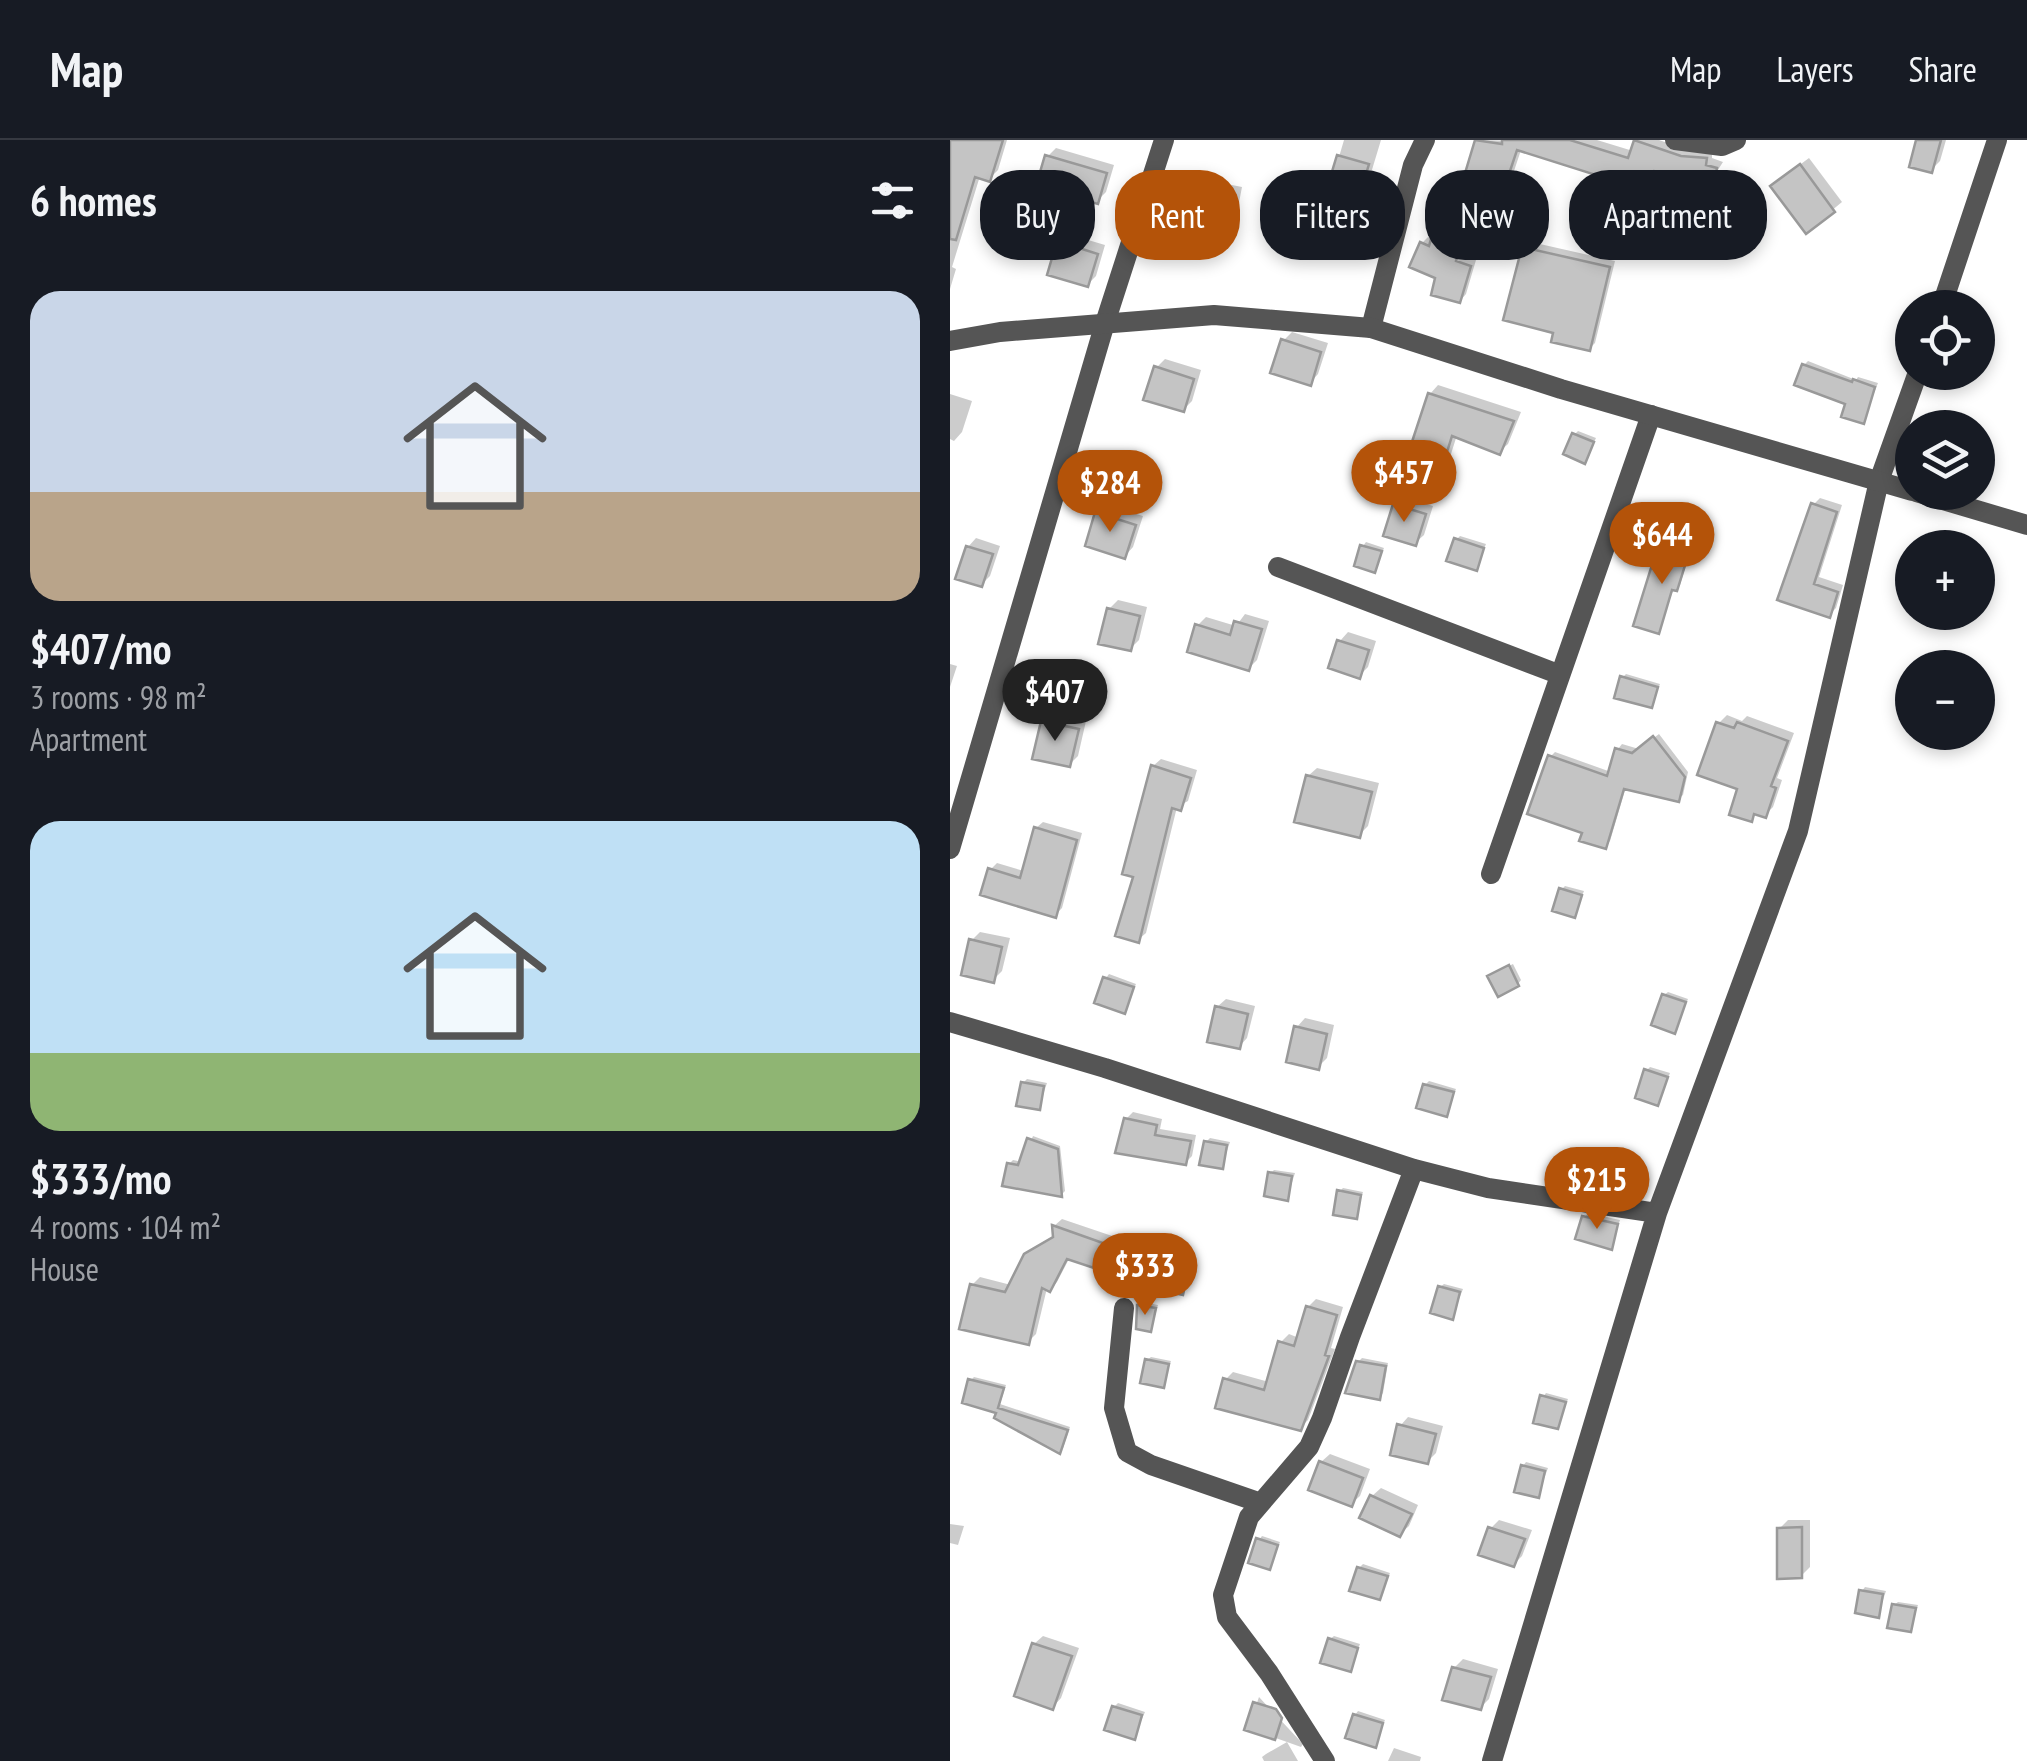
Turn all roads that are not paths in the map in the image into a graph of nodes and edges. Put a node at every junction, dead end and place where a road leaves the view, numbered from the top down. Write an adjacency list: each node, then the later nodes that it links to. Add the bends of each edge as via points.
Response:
1 (1164, 140): 7 (street)
2 (1424, 140): 8 (street)
3 (1675, 140): 4 (street, via 1722,146)
4 (1736, 140)
5 (1997, 140): 6 (street)
6 (1947, 290)
7 (1105, 324): 8 (street, via 1214,315); 9 (street); 18 (street)
8 (1371, 328): 11 (street)
9 (950, 341)
10 (1911, 390): 12 (street)
11 (1651, 415): 12 (street); 17 (street)
12 (1878, 481): 13 (street); 22 (street, via 1798,831)
13 (1895, 486)
14 (1974, 510): 15 (street)
15 (2027, 526)
16 (1278, 567): 17 (street)
17 (1558, 674): 19 (street)
18 (950, 849)
19 (1491, 874)
20 (950, 1022): 21 (street)
21 (1414, 1169): 22 (street, via 1488,1188); 24 (street, via 1309,1447)
22 (1657, 1213): 26 (street)
23 (1124, 1308): 24 (street, via 1114,1408 1127,1452)
24 (1258, 1502): 25 (street, via 1245,1526 1224,1608)
25 (1326, 1761)
26 (1492, 1761)

